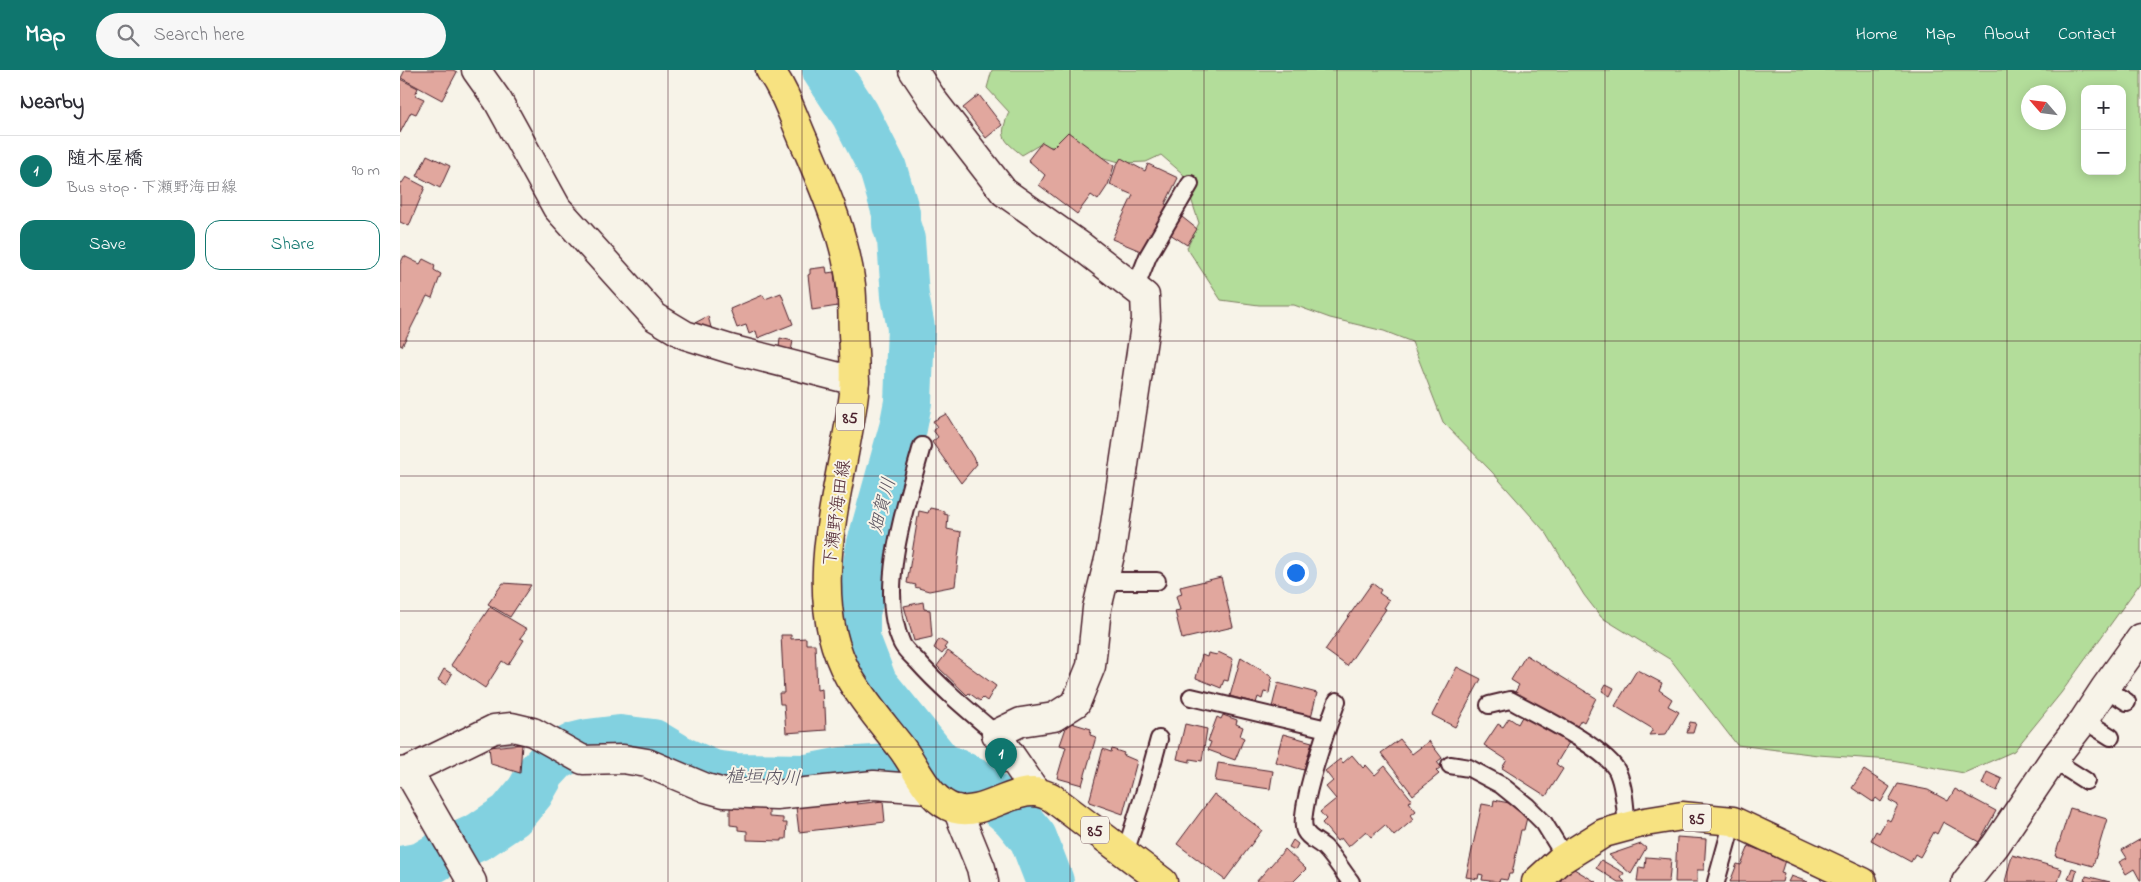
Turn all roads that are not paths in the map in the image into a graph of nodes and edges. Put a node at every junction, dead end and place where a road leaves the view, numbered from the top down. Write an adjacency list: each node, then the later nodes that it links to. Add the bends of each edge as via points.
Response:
1 (476, 70): 6 (street, via 498,101 557,208 655,317 685,335)
2 (770, 70): 6 (main road, 下瀬野海田線 / 85, via 784,91 839,231 851,285)
3 (913, 70): 5 (street, via 1004,192)
4 (1190, 184): 5 (lane, via 1148,256)
5 (1135, 289): 8 (street, via 1145,296 1146,318 1111,550)
6 (855, 381): 22 (main road, 下瀬野海田線 / 85, via 829,539 828,604 836,644 848,676)
7 (922, 446): 16 (lane, via 900,531 891,585 894,619 903,645 914,658)
8 (1103, 581): 9 (lane); 16 (street, via 1092,666 1076,703 1054,717 1021,722)
9 (1157, 582)
10 (2141, 638): 14 (street, via 2116,695)
11 (1191, 697): 15 (lane)
12 (1337, 701): 15 (lane)
13 (1489, 705): 27 (lane, via 1510,700 1595,747 1618,771)
14 (2084, 720): 17 (lane); 19 (street)
15 (1327, 729): 33 (lane, via 1304,809 1304,829 1326,848)
16 (996, 734): 24 (street)
17 (2111, 737)
18 (1159, 739): 28 (lane)
19 (2053, 760): 23 (lane); 37 (street, via 1995,846)
20 (1450, 765): 29 (lane, via 1469,768 1501,785 1544,824)
21 (404, 772): 22 (street, via 494,729 512,727 533,732 583,760 623,759 647,763 724,793 776,795 874,785); 30 (street)
22 (918, 773): 25 (main road, 下瀬野海田線 / 85, via 940,801)
23 (2086, 782)
24 (1029, 793): 25 (main road); 28 (main road, 85, via 1051,797)
25 (968, 809): 31 (street)
26 (1733, 821): 27 (main road, 85, via 1682,816); 35 (lane); 36 (main road, 85)
27 (1627, 827): 29 (main road, 85, via 1604,833)
28 (1125, 853): 32 (main road, 85)
29 (1565, 857): 34 (main road, 85)
30 (472, 882)
31 (984, 882)
32 (1163, 882)
33 (1351, 882)
34 (1536, 882)
35 (1716, 882)
36 (1863, 882)
37 (1966, 882)

